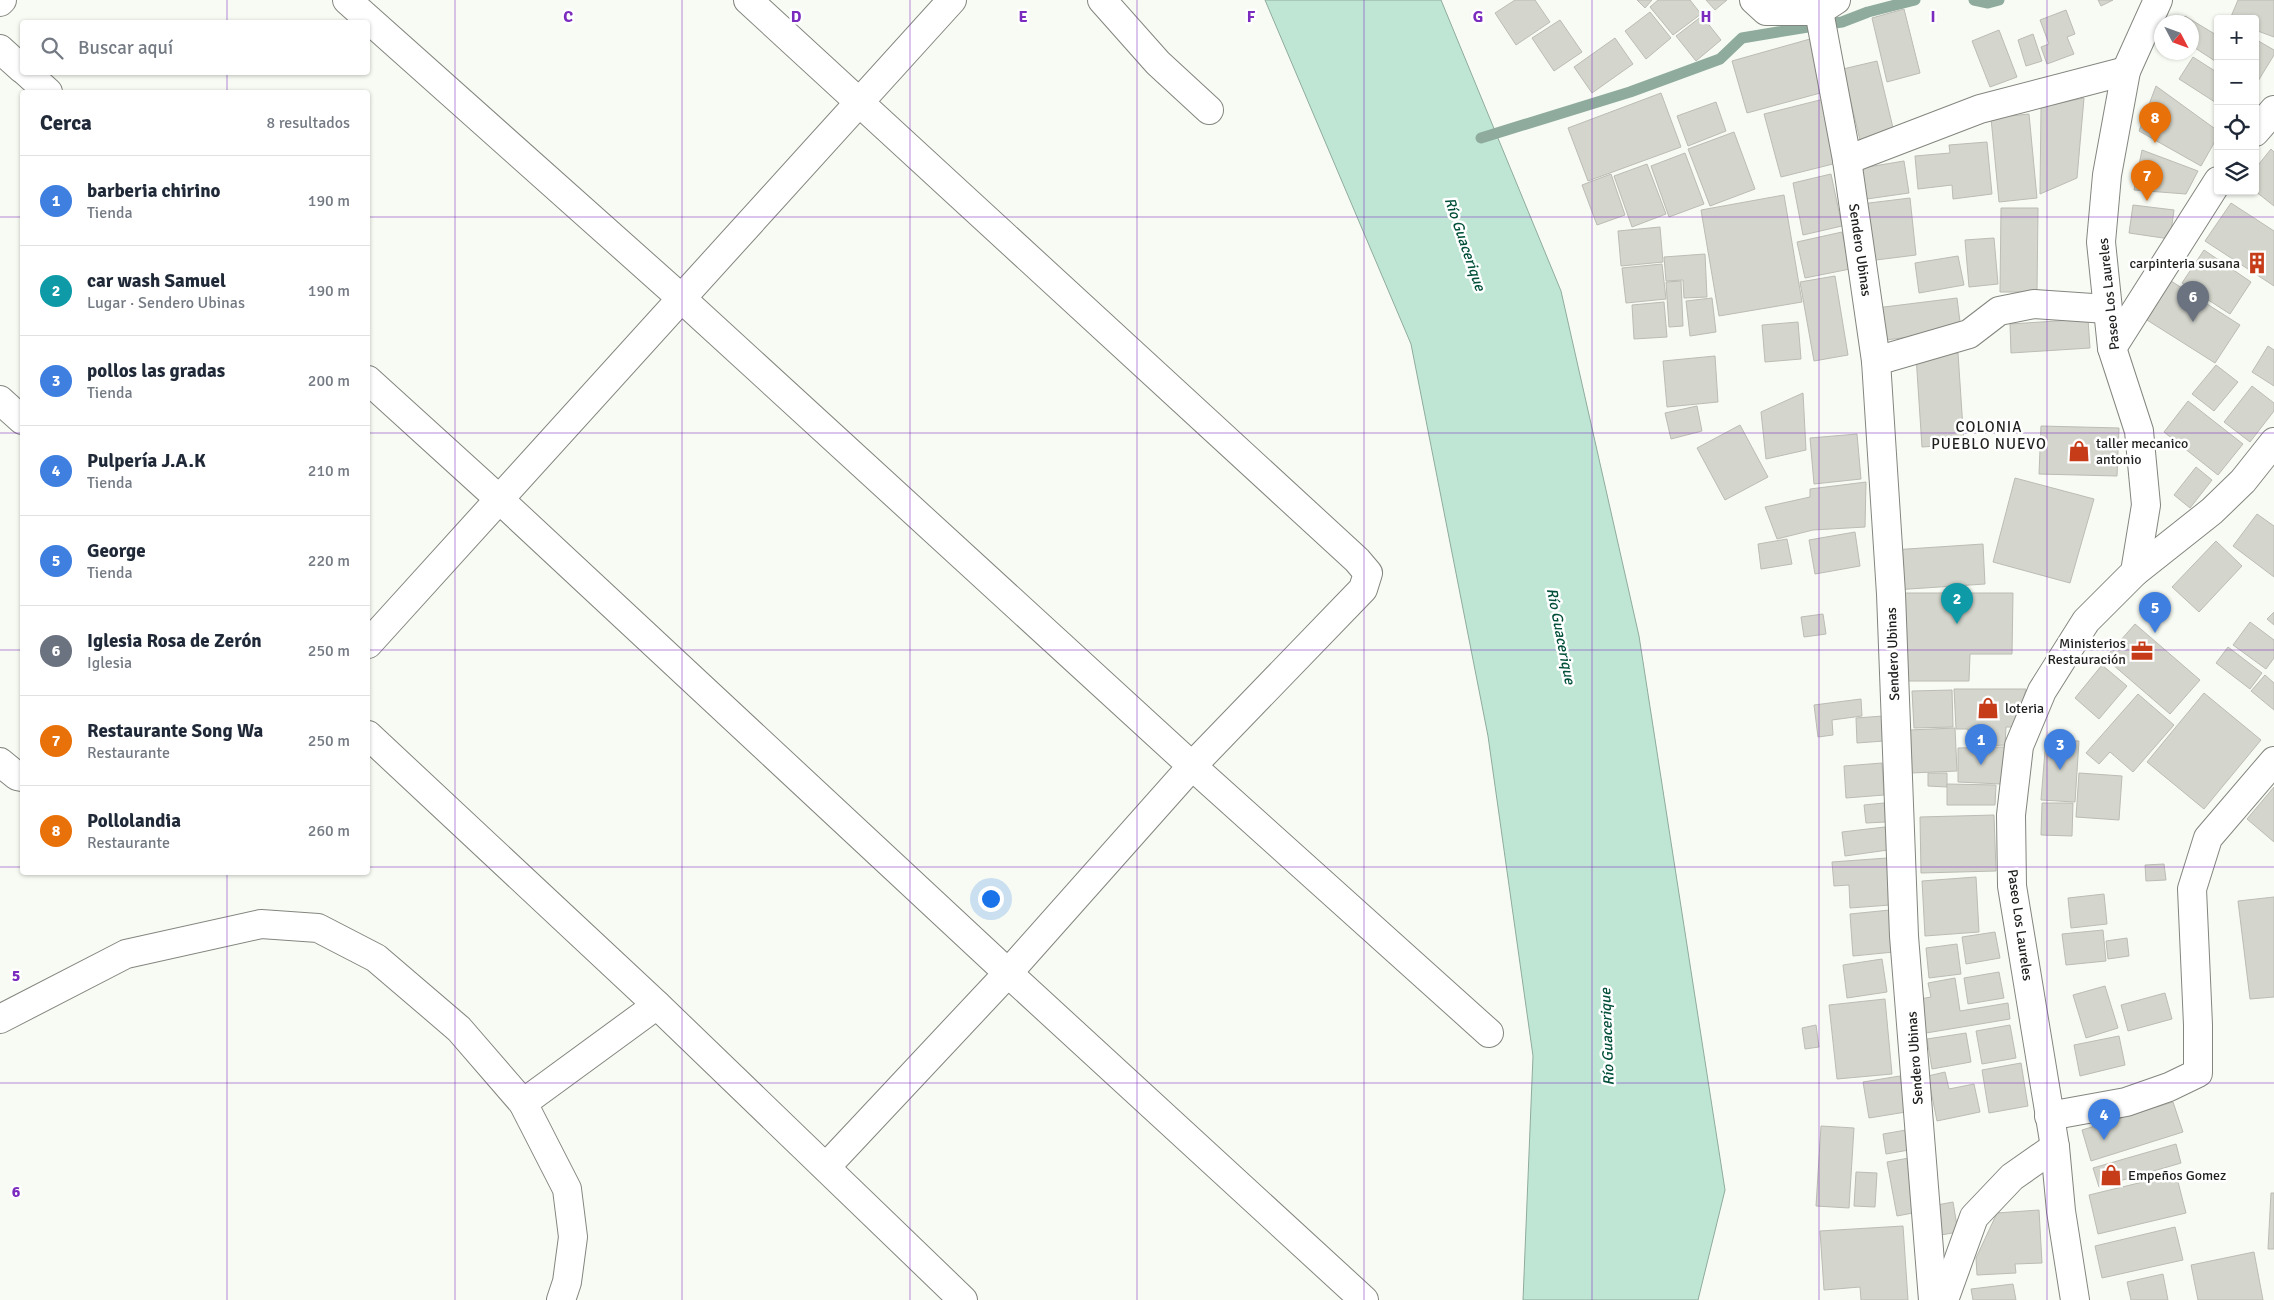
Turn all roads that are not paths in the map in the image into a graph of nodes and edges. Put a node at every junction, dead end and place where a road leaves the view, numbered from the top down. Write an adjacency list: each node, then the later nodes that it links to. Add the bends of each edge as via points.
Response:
1 (347, 0): 8 (street)
2 (748, 0): 15 (street)
3 (952, 0): 15 (street)
4 (1102, 0): 16 (street, via 1158,63)
5 (1754, 0): 7 (street, via 1766,11)
6 (2158, 0): 12 (street, Paseo Los Laureles)
7 (1828, 6): 19 (street, Sendero Ubinas)
8 (369, 20)
9 (370, 20): 21 (street)
10 (0, 49): 11 (street)
11 (20, 67)
12 (2126, 71): 19 (street, via 1980,108); 22 (street, Paseo Los Laureles, via 2107,175 2101,242)
13 (29, 75): 14 (street)
14 (46, 90)
15 (859, 103): 21 (street); 35 (street, via 1368,573 1364,589)
16 (1209, 110)
17 (2274, 110): 18 (street)
18 (2259, 127)
19 (1847, 160): 24 (street, Sendero Ubinas)
20 (2214, 187): 23 (street)
21 (682, 298): 29 (street); 35 (street)
22 (2107, 309): 23 (street, Paseo Los Laureles); 24 (street, via 2034,304 1999,312 1969,334)
23 (2112, 348): 30 (street, Paseo Los Laureles, via 2139,431 2146,505)
24 (1876, 361): 48 (street, Sendero Ubinas, via 1889,557 1904,936)
25 (370, 382): 29 (street)
26 (0, 400): 27 (street)
27 (20, 418)
28 (2274, 442): 30 (street, via 2244,481 2212,511)
29 (499, 499): 31 (street); 37 (street)
30 (2135, 572): 42 (street, Paseo Los Laureles, via 2086,621 2042,691 2019,746 2011,815 2012,886)
31 (370, 642)
32 (370, 737): 38 (street)
33 (2274, 761): 42 (street, via 2208,838 2192,889 2198,1073 2126,1102)
34 (0, 762): 36 (street)
35 (1192, 766): 37 (street); 40 (street)
36 (20, 777)
37 (1008, 973): 44 (street); 47 (street)
38 (657, 1005): 41 (street); 44 (street)
39 (0, 1019): 41 (street, via 126,954 261,924 318,928 376,958 459,1029)
40 (1489, 1033)
41 (523, 1104): 45 (street, via 567,1188 573,1237 567,1282)
42 (2049, 1116): 43 (street, Paseo Los Laureles)
43 (2055, 1147): 49 (street, via 2012,1177 1974,1217); 50 (street, Paseo Los Laureles)
44 (826, 1167): 46 (street)
45 (561, 1300)
46 (963, 1300)
47 (1364, 1300)
48 (1932, 1300)
49 (1944, 1300)
50 (2075, 1300)

